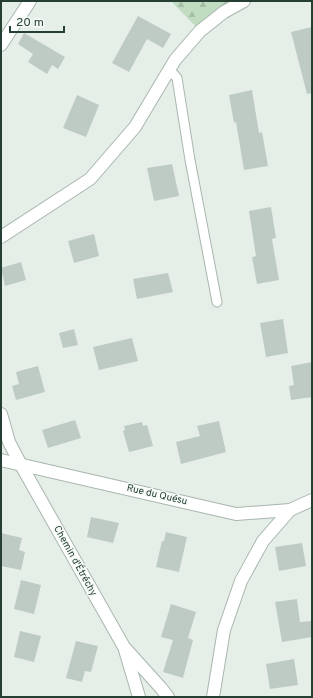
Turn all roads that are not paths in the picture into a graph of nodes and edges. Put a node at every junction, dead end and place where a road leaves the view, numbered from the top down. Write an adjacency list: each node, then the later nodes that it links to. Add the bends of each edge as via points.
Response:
1 (30, 1): 3 (street)
2 (244, 1): 4 (street, via 224,12 200,31)
3 (1, 45)
4 (169, 69): 5 (street, via 135,127 90,179); 6 (lane, via 177,78)
5 (1, 237)
6 (217, 302)
7 (1, 414): 9 (street, Chemin d'Étréchy, via 9,442)
8 (1, 460): 9 (street, Rue du Quésu)
9 (21, 465): 11 (street, Rue du Quésu, via 236,514); 12 (street, Chemin d'Étréchy)
10 (312, 500): 11 (street, Rue du Quésu)
11 (290, 510): 15 (street, via 263,541 241,581 224,630)
12 (124, 647): 13 (street); 14 (street, Chemin d'Étréchy)
13 (139, 697)
14 (168, 697)
15 (213, 697)

